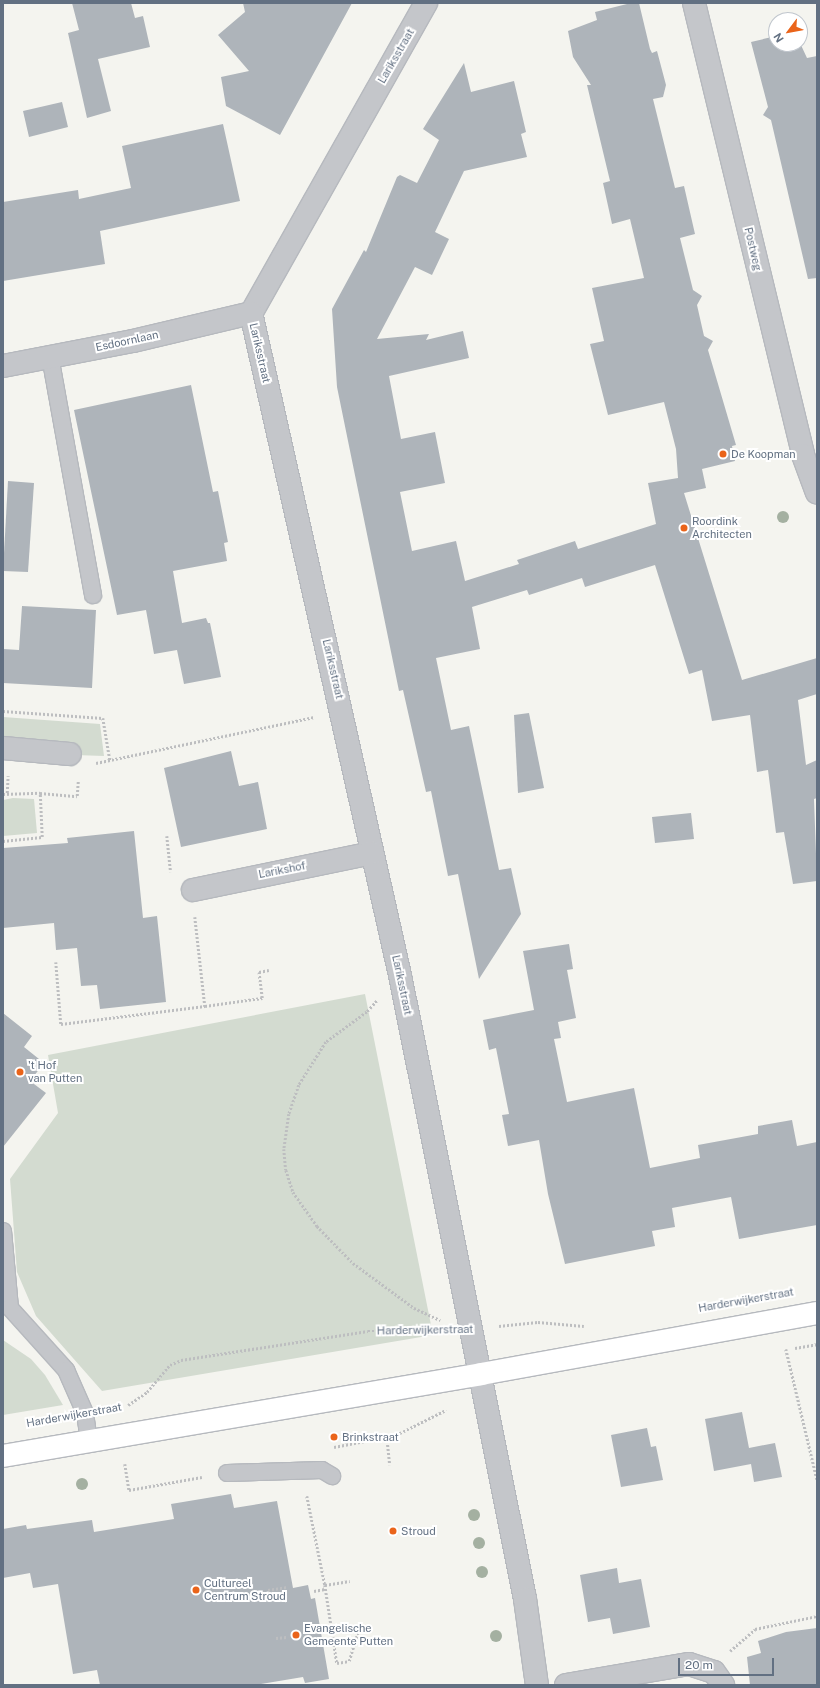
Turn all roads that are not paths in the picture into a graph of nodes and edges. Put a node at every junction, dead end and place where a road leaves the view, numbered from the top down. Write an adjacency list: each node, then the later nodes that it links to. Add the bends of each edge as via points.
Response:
1 (426, 3): 3 (street, Lariksstraat)
2 (694, 3): 6 (street, Postweg, via 802,454)
3 (251, 313): 4 (street, Esdoornlaan); 10 (street, Lariksstraat, via 343,710)
4 (50, 356): 5 (street, Esdoornlaan); 7 (lane)
5 (3, 366)
6 (817, 494)
7 (92, 594)
8 (3, 748): 9 (street)
9 (75, 758)
10 (372, 853): 11 (street, Larikshof); 15 (street, Lariksstraat, via 400,975)
11 (193, 890)
12 (3, 1231): 13 (lane)
13 (6, 1308): 16 (lane, via 66,1370 85,1413)
14 (817, 1313): 15 (main road)
15 (481, 1374): 16 (main road); 21 (street, via 525,1599)
16 (89, 1441): 17 (main road)
17 (3, 1456)
18 (227, 1473): 19 (lane, via 322,1470)
19 (332, 1476)
20 (718, 1678): 22 (street, via 689,1664)
21 (537, 1685)
22 (566, 1685)

